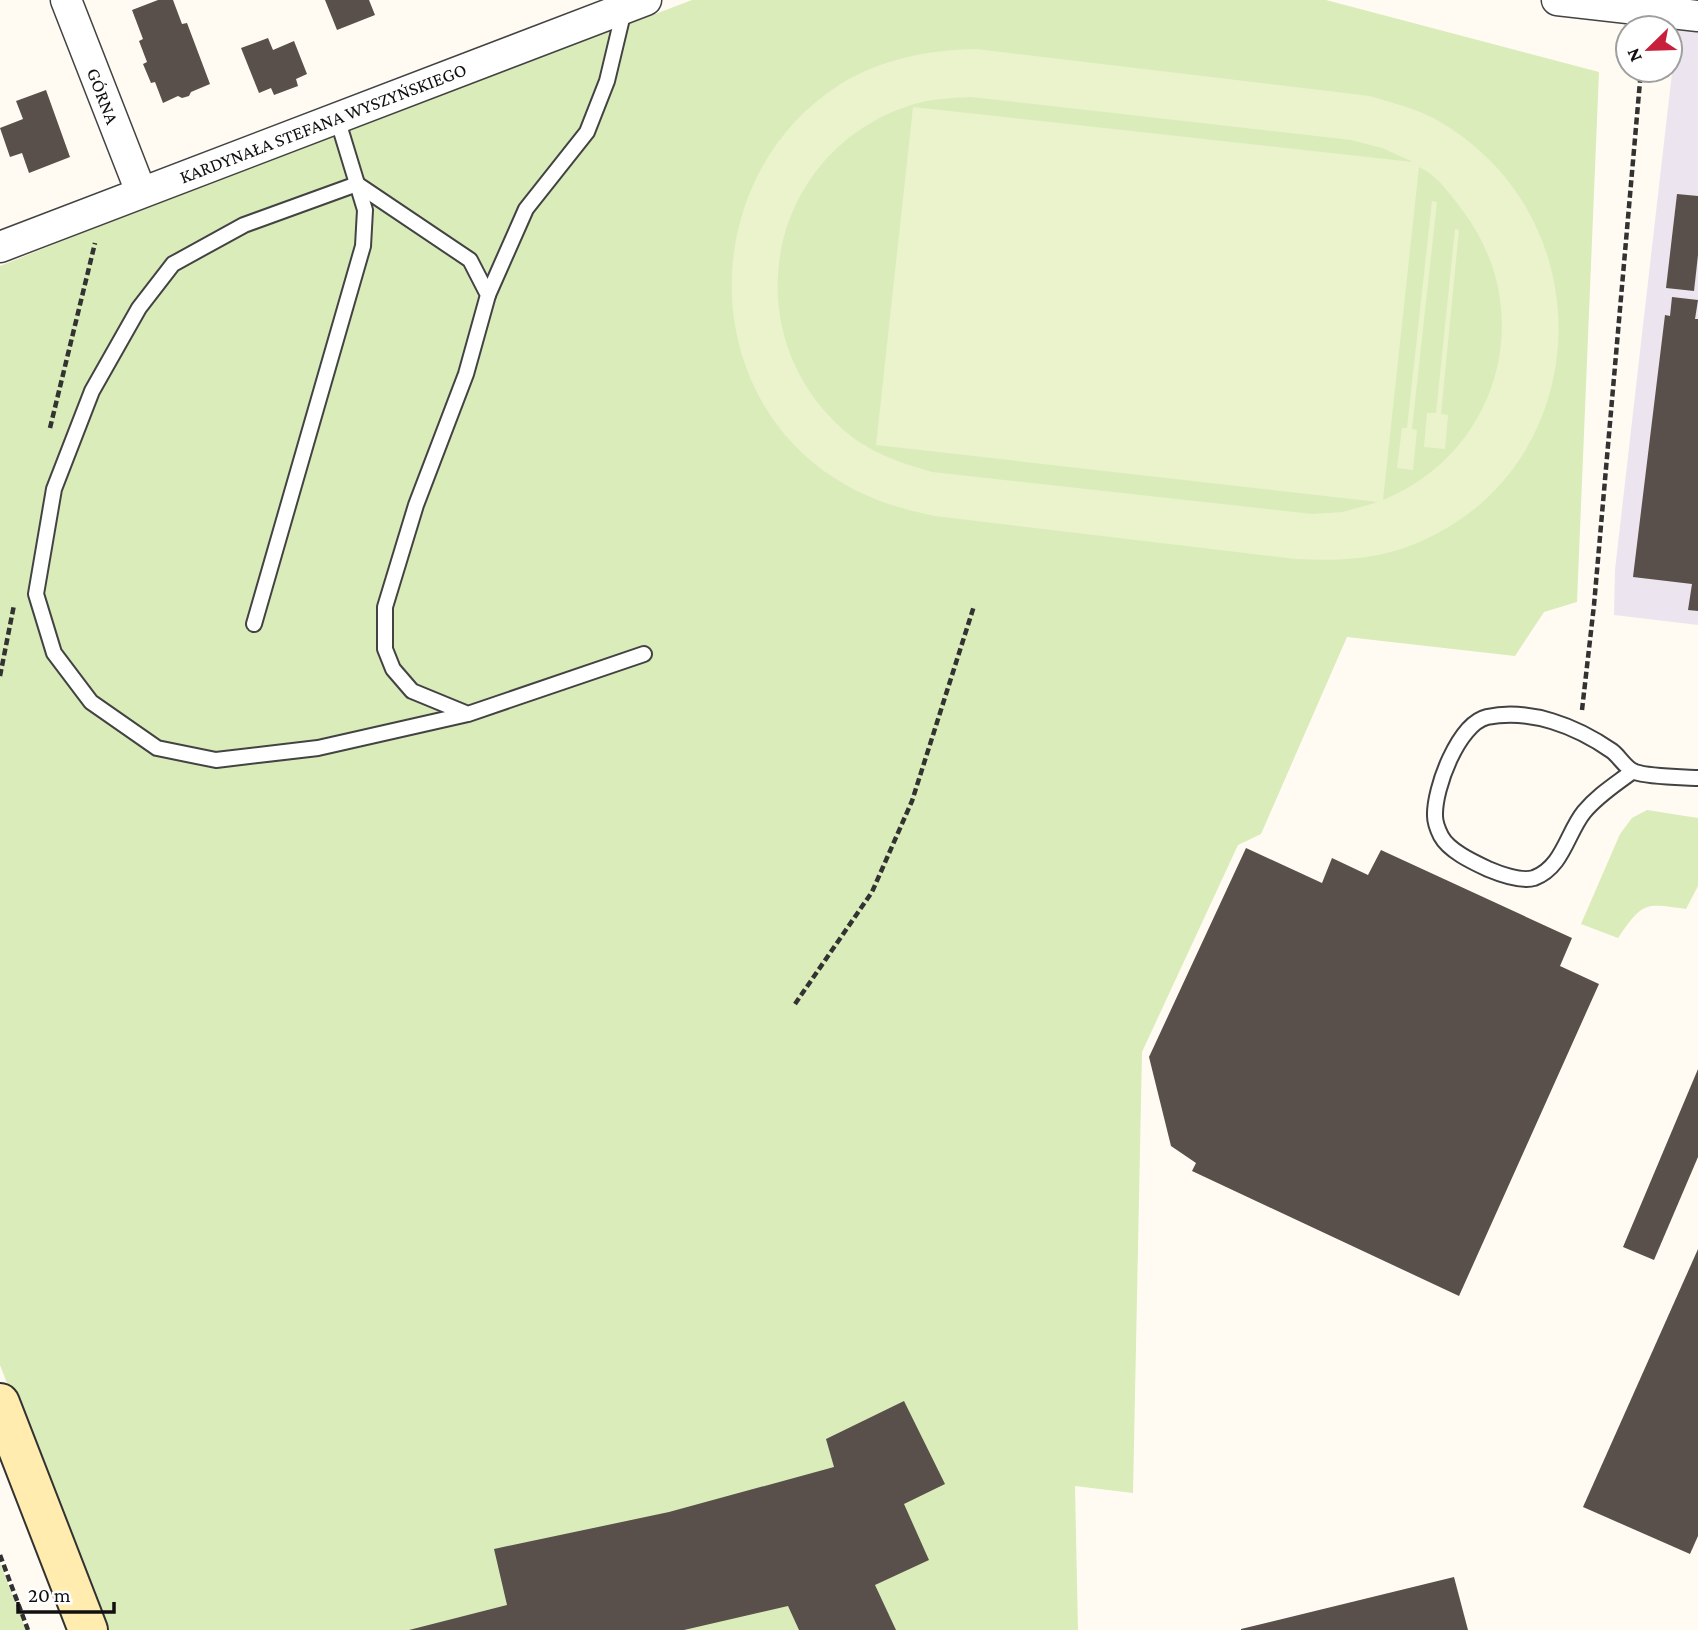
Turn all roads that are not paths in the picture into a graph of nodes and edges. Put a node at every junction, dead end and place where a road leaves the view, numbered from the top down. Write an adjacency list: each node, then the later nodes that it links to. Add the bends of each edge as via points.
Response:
1 (66, 0): 7 (street, GÓRNA)
2 (1557, 0): 4 (street)
3 (639, 2): 5 (street, KARDYNAŁA STEFANA WYSZYŃSKIEGO); 9 (lane, via 587,132 526,209)
4 (1698, 16)
5 (337, 117): 6 (lane); 7 (street, KARDYNAŁA STEFANA WYSZYŃSKIEGO)
6 (357, 184): 9 (lane, via 470,260); 10 (lane, via 365,210 363,246); 12 (lane, via 244,225 173,264 139,308 92,391 54,489 36,594 54,653 91,702 157,748 229,759 318,748)
7 (141, 192): 8 (street, KARDYNAŁA STEFANA WYSZYŃSKIEGO)
8 (0, 247)
9 (488, 295): 12 (lane, via 466,374 416,505 384,607 385,649 393,669 412,691)
10 (254, 624)
11 (644, 654): 12 (lane)
12 (468, 714)
13 (1633, 771): 13 (lane, via 1614,752 1560,724 1521,715 1484,718 1469,729 1451,756 1438,790 1434,818 1442,839 1468,860 1503,875 1532,878 1552,866 1594,800); 14 (lane)
14 (1698, 778)
15 (0, 1403): 16 (street)
16 (88, 1630)

